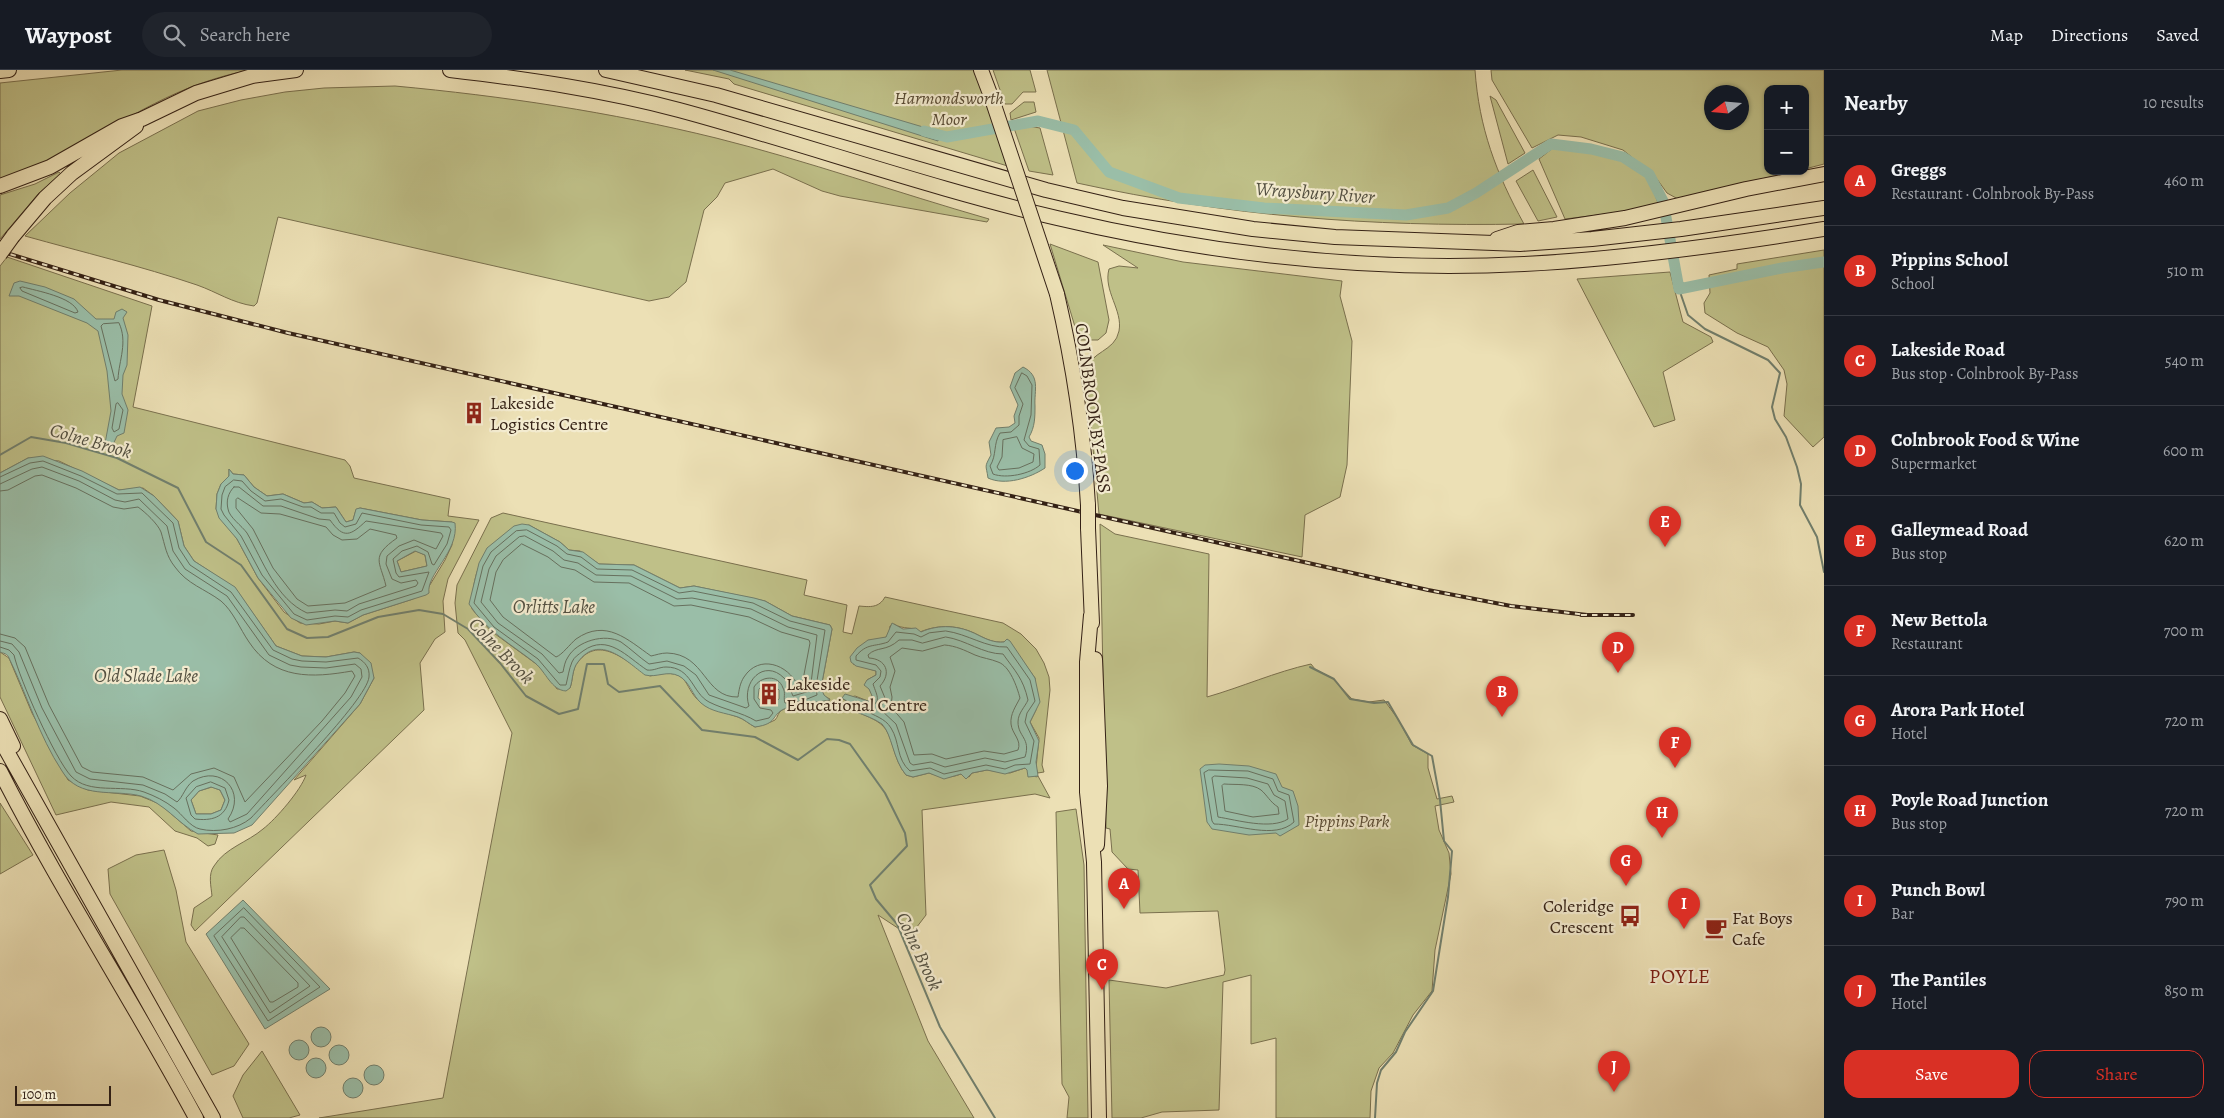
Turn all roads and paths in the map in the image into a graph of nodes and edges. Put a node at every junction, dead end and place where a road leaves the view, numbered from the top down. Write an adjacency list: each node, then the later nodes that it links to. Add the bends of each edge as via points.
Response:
1 (9, 70): 6 (highway)
2 (296, 70): 7 (highway, via 230,81 174,102)
3 (450, 70): 11 (highway, via 568,87 675,109 1056,218 1262,256 1386,264 1521,264 1661,253)
4 (606, 70): 12 (highway, via 716,95 993,177 1122,208 1252,229 1335,237)
5 (981, 70): 22 (highway, COLNBROOK BY-PASS, bridge, via 1057,294 1084,449 1100,786 1094,862)
6 (0, 71)
7 (142, 119): 9 (highway, via 122,126 50,167); 13 (highway, bridge, via 131,131 85,162 57,186)
8 (1824, 174): 12 (highway, via 1590,224 1518,232)
9 (0, 186)
10 (1824, 208): 12 (highway, via 1658,232 1520,244)
11 (1824, 229)
12 (1492, 241)
13 (0, 254)
14 (0, 719): 18 (highway, via 25,769)
15 (0, 739): 18 (highway)
16 (0, 771): 19 (highway)
17 (0, 788): 19 (highway)
18 (46, 823): 21 (highway)
19 (31, 833): 20 (highway)
20 (196, 1118)
21 (213, 1118)
22 (1099, 1118)

